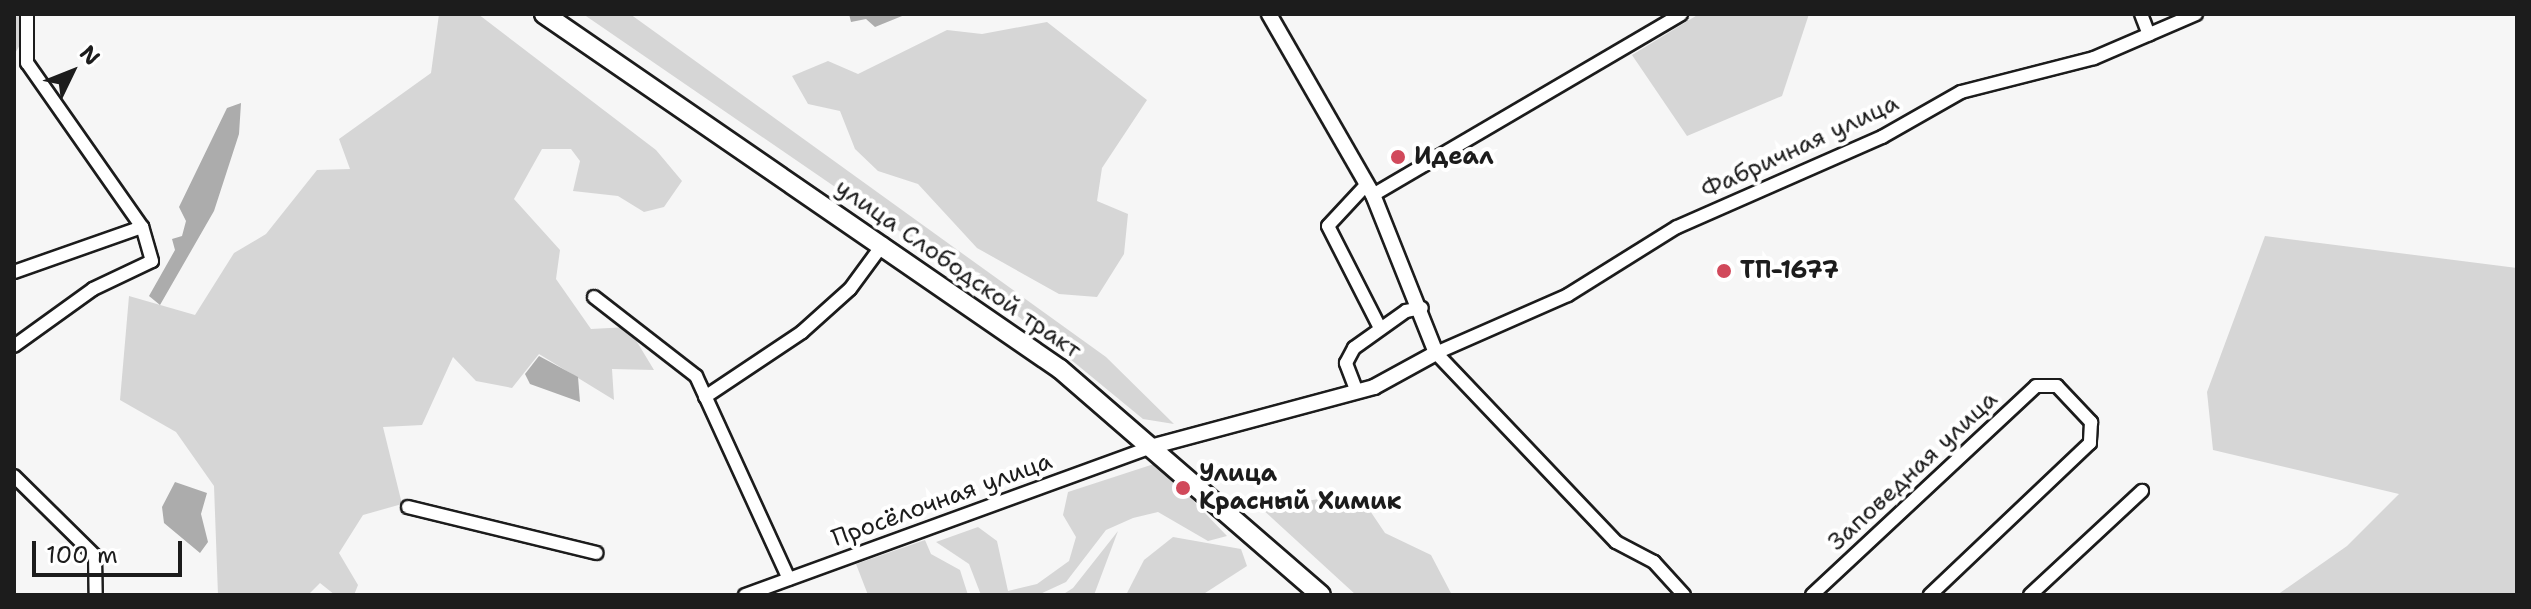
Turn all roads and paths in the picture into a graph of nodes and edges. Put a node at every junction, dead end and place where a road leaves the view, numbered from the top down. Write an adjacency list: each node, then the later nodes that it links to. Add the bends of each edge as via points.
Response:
1 (27, 14): 9 (street, via 27,63)
2 (544, 14): 10 (main road, улица Слободской тракт)
3 (1269, 14): 8 (street)
4 (1681, 14): 8 (street)
5 (2141, 14): 7 (street)
6 (2196, 14): 7 (street, Фабричная улица)
7 (2149, 35): 16 (street, Фабричная улица, via 2094,58 1961,92 1882,137 1677,227 1568,295)
8 (1370, 189): 13 (street); 14 (street, via 1328,228)
9 (142, 227): 11 (street); 15 (street, via 150,265 93,289)
10 (883, 244): 18 (street, via 850,289 802,332); 19 (main road, улица Слободской тракт)
11 (14, 272)
12 (594, 297): 18 (street, via 691,371)
13 (1422, 308): 14 (street); 16 (street)
14 (1380, 328): 17 (street, via 1348,357)
15 (14, 346)
16 (1436, 353): 17 (street); 28 (street, via 1616,542 1654,562)
17 (1357, 392): 19 (street)
18 (705, 397): 24 (street)
19 (1154, 446): 24 (street, Просёлочная улица); 27 (main road, улица Слободской тракт)
20 (14, 476): 25 (street, via 95,556)
21 (2142, 491): 31 (street)
22 (408, 507): 23 (street)
23 (596, 553)
24 (789, 579): 26 (street, Просёлочная улица)
25 (96, 595)
26 (745, 595)
27 (1321, 595)
28 (1684, 595)
29 (1812, 595): 30 (street, Заповедная улица, via 2047,382 2095,433)
30 (1930, 595)
31 (2030, 595)

